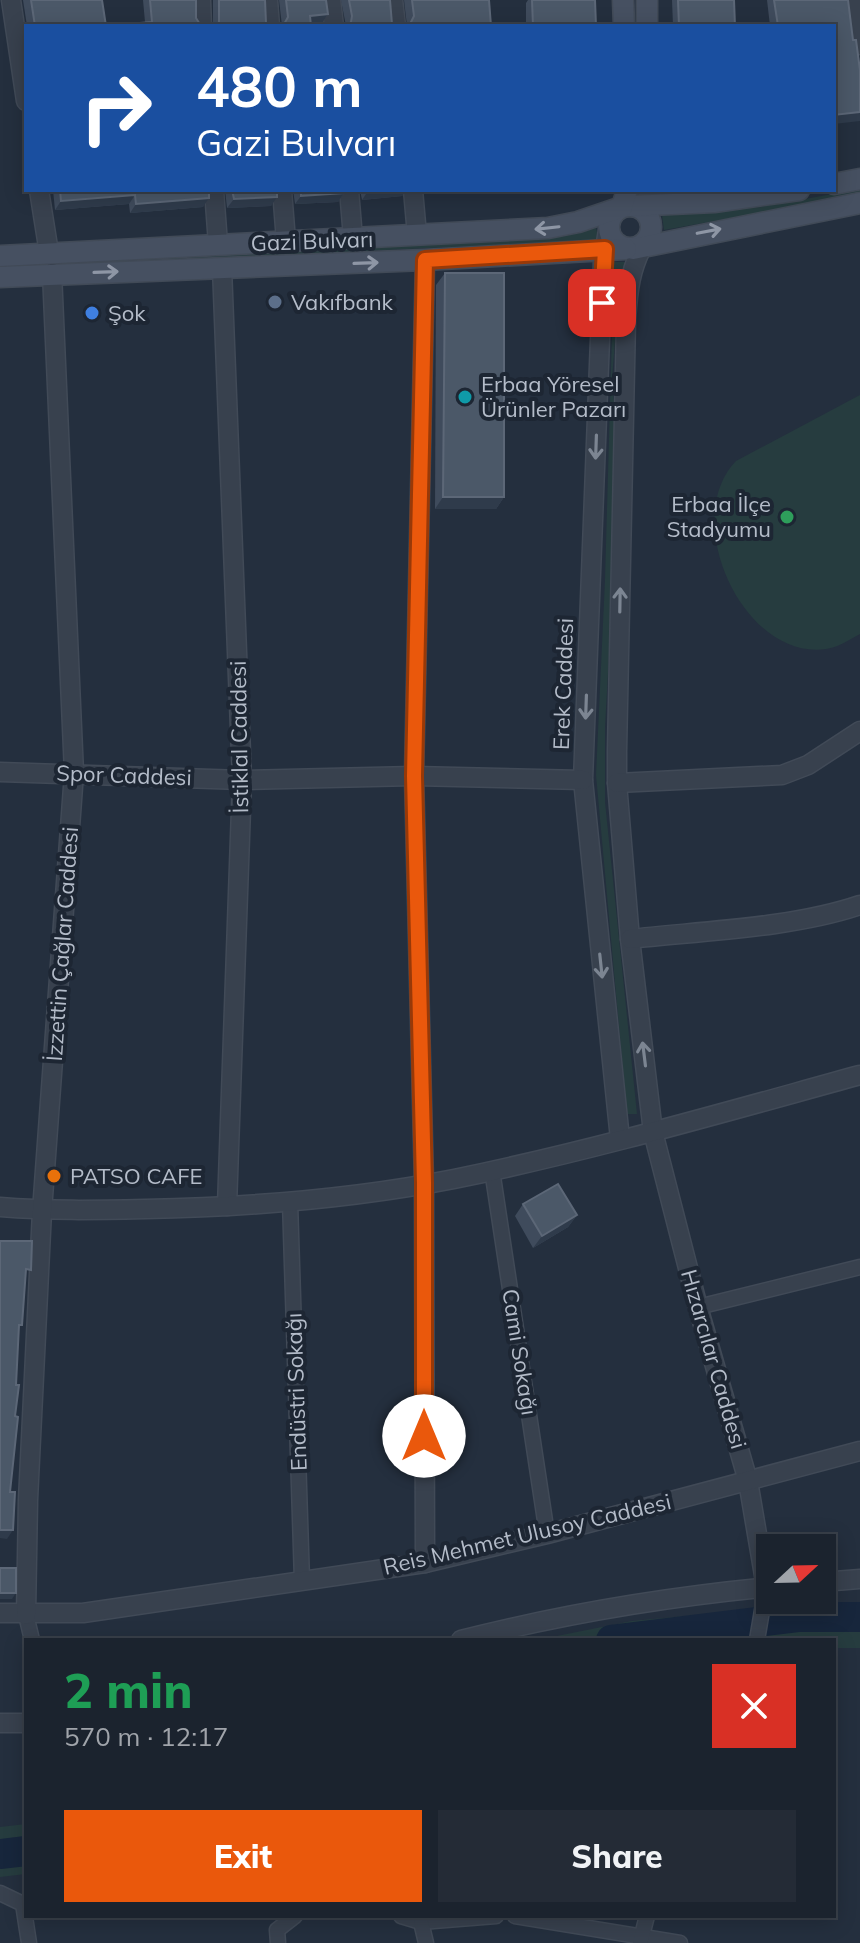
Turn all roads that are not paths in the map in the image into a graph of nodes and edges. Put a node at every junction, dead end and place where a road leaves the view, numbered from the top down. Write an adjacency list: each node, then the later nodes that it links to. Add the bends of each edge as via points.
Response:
1 (11, 0): 16 (street)
2 (201, 0): 9 (street)
3 (268, 0): 10 (street)
4 (331, 0): 11 (street)
5 (393, 0): 12 (street)
6 (623, 0): 13 (main road)
7 (647, 0): 14 (main road)
8 (855, 0): 15 (street)
9 (202, 24)
10 (270, 24)
11 (334, 24)
12 (396, 24)
13 (624, 24)
14 (647, 24)
15 (860, 45)
16 (24, 88)
17 (860, 179): 18 (main road)
18 (836, 184)
19 (39, 192): 35 (street, İzzettin Çağlar Caddesi)
20 (214, 192): 32 (street)
21 (282, 192): 31 (street)
22 (349, 192): 29 (street)
23 (413, 192): 28 (street)
24 (786, 192): 27 (main road, Gazi Bulvarı, via 734,200)
25 (626, 201): 27 (main road, Gazi Bulvarı); 28 (main road, Gazi Bulvarı, one-way to 28, via 561,227); 30 (main road, via 612,216)
26 (860, 203): 27 (main road, Gazi Bulvarı, one-way to 26)
27 (643, 229): 30 (main road, Gazi Bulvarı); 44 (street, one-way to 27, via 626,320)
28 (417, 235): 29 (main road, Gazi Bulvarı)
29 (353, 238): 31 (main road, Gazi Bulvarı)
30 (606, 239): 34 (main road, Gazi Bulvarı); 43 (street, Erek Caddesi, one-way to 43)
31 (286, 241): 32 (main road, Gazi Bulvarı)
32 (218, 244): 35 (main road, Gazi Bulvarı)
33 (0, 256): 35 (main road, Gazi Bulvarı)
34 (425, 260): 36 (main road, Gazi Bulvarı, one-way to 34); 41 (street)
35 (50, 263): 36 (main road, Gazi Bulvarı, one-way to 36); 37 (main road, Gazi Bulvarı); 40 (street, İzzettin Çağlar Caddesi)
36 (222, 268): 42 (street, İstiklal Caddesi)
37 (0, 277)
38 (860, 731): 44 (street, via 808,765 782,775)
39 (0, 772): 40 (street, Spor Caddesi)
40 (74, 773): 42 (street, Spor Caddesi); 55 (street, İzzettin Çağlar Caddesi)
41 (414, 776): 42 (street, Spor Caddesi); 43 (street, Spor Caddesi); 51 (street)
42 (242, 780): 53 (street, İstiklal Caddesi)
43 (583, 780): 49 (street, Erek Caddesi, one-way to 49)
44 (617, 783): 46 (street)
45 (860, 905): 46 (street, via 793,920)
46 (630, 939): 48 (street, one-way to 46)
47 (860, 1075): 48 (street)
48 (653, 1132): 49 (street); 57 (street, Hızarcılar Caddesi)
49 (620, 1139): 50 (street)
50 (492, 1170): 51 (street); 60 (street, Cami Sokağı)
51 (424, 1183): 52 (street); 62 (street)
52 (290, 1202): 53 (street); 64 (street, Endüstri Sokağı)
53 (227, 1206): 55 (street)
54 (0, 1207): 55 (street)
55 (42, 1211): 69 (street, İzzettin Çağlar Caddesi)
56 (860, 1267): 57 (street)
57 (698, 1307): 59 (street, Hızarcılar Caddesi)
58 (860, 1451): 59 (street, Reis Mehmet Ulusoy Caddesi)
59 (748, 1481): 60 (street, Reis Mehmet Ulusoy Caddesi); 61 (street, Hızarcılar Caddesi)
60 (547, 1534): 62 (street, Reis Mehmet Ulusoy Caddesi)
61 (758, 1534)
62 (425, 1563): 64 (street, Reis Mehmet Ulusoy Caddesi)
63 (860, 1579): 65 (street)
64 (302, 1581): 69 (street, Reis Mehmet Ulusoy Caddesi, via 83,1613)
65 (836, 1581)
66 (756, 1589): 71 (street, via 620,1606)
67 (0, 1613): 69 (street, Reis Mehmet Ulusoy Caddesi)
68 (762, 1614): 72 (street)
69 (26, 1615): 70 (street)
70 (32, 1638)
71 (469, 1638)
72 (757, 1638)
73 (0, 1723): 74 (street)
74 (24, 1723)
75 (0, 1893): 76 (street, via 23,1904)
76 (24, 1910)
77 (25, 1918): 86 (street)
78 (293, 1918): 84 (street)
79 (408, 1918): 83 (street)
80 (471, 1918): 83 (street)
81 (526, 1918): 85 (street)
82 (646, 1918): 85 (street)
83 (421, 1922): 87 (street)
84 (278, 1933)
85 (641, 1939): 88 (street)
86 (29, 1943)
87 (426, 1943)
88 (680, 1943)

